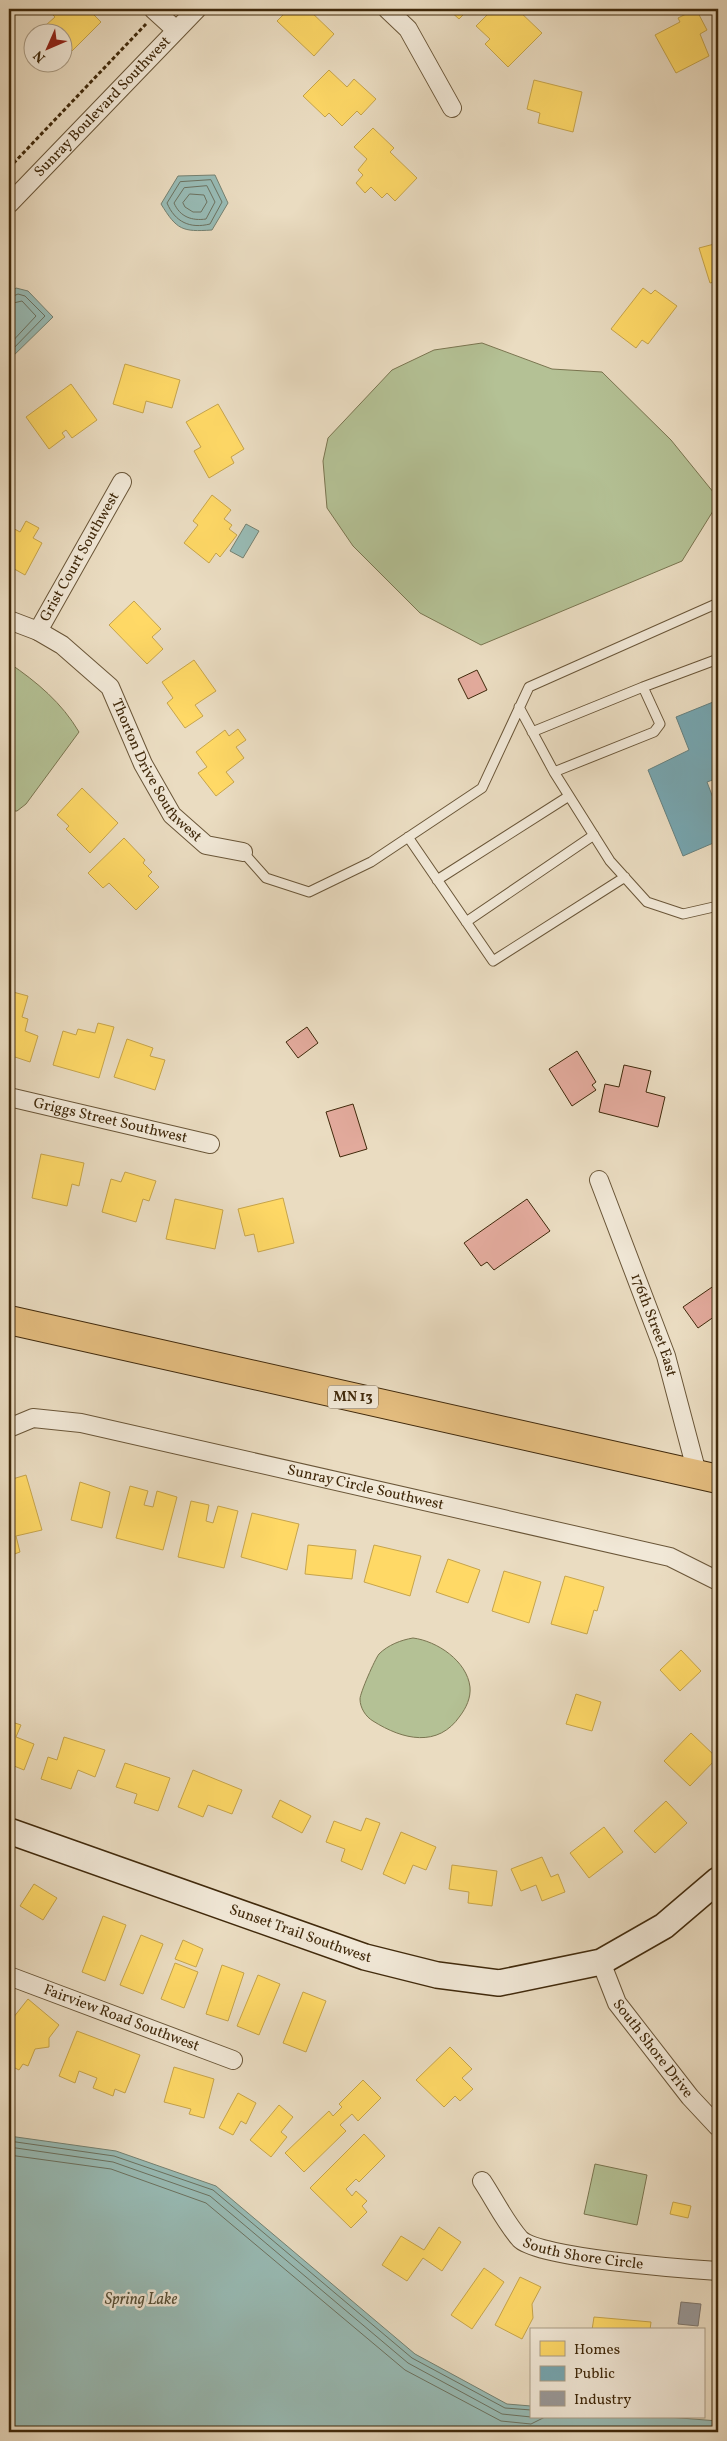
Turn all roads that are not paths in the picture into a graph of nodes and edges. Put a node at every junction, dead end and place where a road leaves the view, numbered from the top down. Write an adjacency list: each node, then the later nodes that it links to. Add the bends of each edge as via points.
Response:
1 (197, 9): 4 (street, Sunray Boulevard Southwest)
2 (387, 9): 5 (street, via 408,29)
3 (155, 11): 4 (street)
4 (176, 30): 6 (street, Sunray Boulevard Southwest)
5 (452, 108)
6 (9, 204)
7 (122, 482): 10 (street, Grist Court Southwest)
8 (718, 603): 13 (lane, via 530,687)
9 (9, 620): 10 (street, Thorton Drive Southwest)
10 (38, 631): 19 (street, Thorton Drive Southwest, via 62,645 110,687 143,764 172,815 206,845)
11 (718, 659): 12 (lane)
12 (643, 687): 14 (lane); 15 (lane, via 660,724 654,732)
13 (519, 707): 14 (lane); 18 (lane, via 482,788)
14 (532, 732): 15 (lane)
15 (554, 772): 16 (lane)
16 (569, 796): 17 (lane); 21 (lane)
17 (594, 835): 20 (lane); 23 (lane)
18 (408, 837): 19 (lane, via 371,862 309,892 266,878); 21 (lane)
19 (243, 852)
20 (625, 877): 22 (lane, via 647,902 683,914); 23 (lane, via 493,961)
21 (437, 880): 23 (lane)
22 (718, 906)
23 (466, 922)
24 (9, 1097): 25 (street, Griggs Street Southwest)
25 (210, 1144)
26 (599, 1180): 29 (street, 176th Street East)
27 (9, 1320): 29 (main road, MN 13)
28 (9, 1428): 30 (street, Sunray Circle Southwest, via 33,1418 81,1423 670,1558)
29 (708, 1476)
30 (718, 1581)
31 (9, 1831): 33 (street, Sunset Trail Southwest, via 365,1957 437,1975 499,1983)
32 (718, 1880): 33 (street, Sunset Trail Southwest, via 664,1926)
33 (601, 1962): 36 (street, South Shore Drive, via 617,2003 690,2097)
34 (9, 1976): 35 (street, Fairview Road Southwest)
35 (233, 2060)
36 (718, 2127)
37 (482, 2181): 38 (street, South Shore Circle, via 521,2240 546,2252)
38 (718, 2271)

